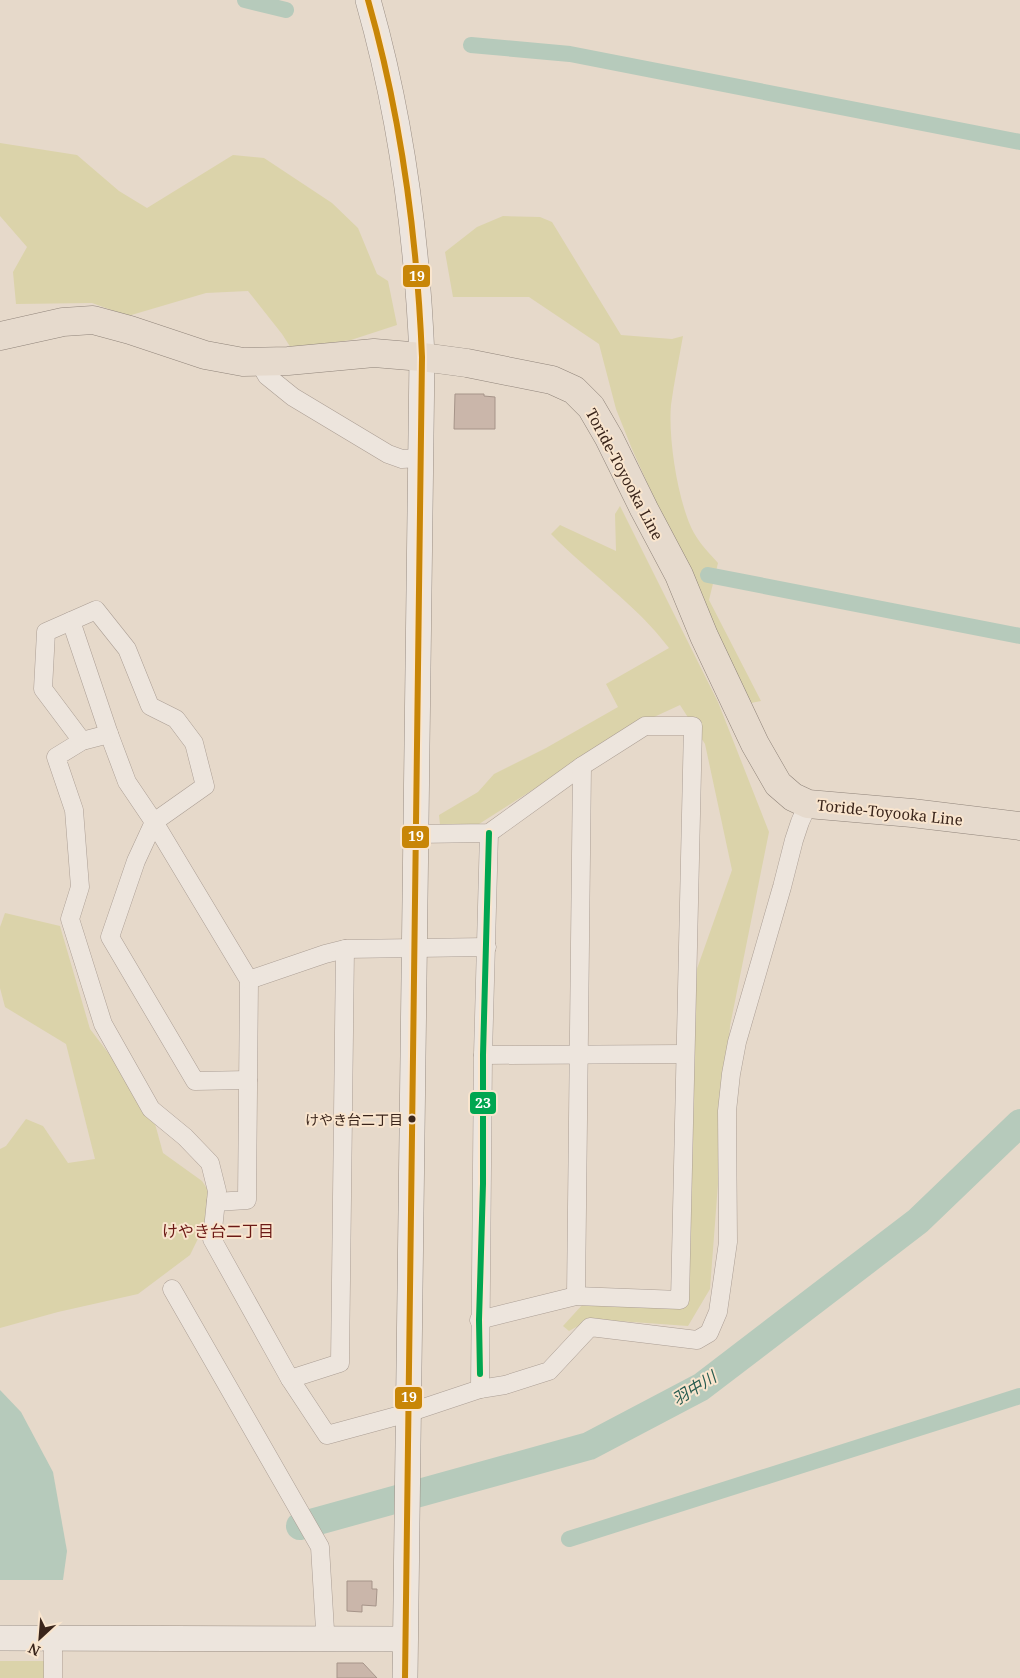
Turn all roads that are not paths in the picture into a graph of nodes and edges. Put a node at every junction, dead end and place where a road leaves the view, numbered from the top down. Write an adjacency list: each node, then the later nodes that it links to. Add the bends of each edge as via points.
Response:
1 (368, 0): 3 (street, via 406,171)
2 (0, 336): 4 (main road, Toride-Toyooka Line, via 63,322 93,320 205,354 243,362)
3 (422, 357): 4 (main road, Toride-Toyooka Line, via 374,353); 5 (street); 10 (main road, Toride-Toyooka Line, via 552,380 574,390 591,407 679,575 755,744 778,784)
4 (258, 361): 5 (street, via 267,376 293,397 380,449 402,459)
5 (420, 458): 14 (street)
6 (71, 621): 7 (street); 8 (street, via 46,632 43,689); 11 (street, via 96,610 127,649 150,706 176,719 194,743 206,786)
7 (109, 734): 8 (street); 11 (street, via 127,782)
8 (82, 741): 23 (street, via 56,757 74,810 80,887 70,919 103,1024 151,1109 210,1163)
9 (582, 766): 13 (street); 19 (street); 20 (street, via 644,726 693,726)
10 (808, 804): 12 (main road, Toride-Toyooka Line); 28 (street, via 794,840 737,1042 731,1074 727,1111 728,1242 718,1312 709,1333 697,1340 590,1327 549,1370)
11 (154, 822): 18 (street); 22 (street, via 136,861 110,937 195,1081)
12 (1020, 826)
13 (489, 833): 14 (street); 15 (street)
14 (416, 834): 16 (street)
15 (486, 947): 16 (street); 21 (street)
16 (415, 948): 17 (street); 29 (street)
17 (345, 949): 18 (street); 27 (street, via 340,1362)
18 (249, 980): 22 (street)
19 (579, 1054): 20 (street); 21 (street); 25 (street)
20 (685, 1054): 25 (street, via 680,1300)
21 (483, 1055): 26 (street)
22 (248, 1080): 23 (street, via 247,1200)
23 (216, 1202): 27 (street, via 212,1240)
24 (172, 1289): 33 (street, via 320,1548)
25 (576, 1296): 26 (street)
26 (479, 1320): 28 (street)
27 (290, 1379): 29 (street, via 327,1435)
28 (480, 1389): 29 (street)
29 (408, 1413): 31 (street)
30 (0, 1638): 32 (street)
31 (405, 1638): 33 (street); 35 (street)
32 (53, 1639): 33 (street); 34 (street)
33 (328, 1639)
34 (53, 1678)
35 (404, 1678)

